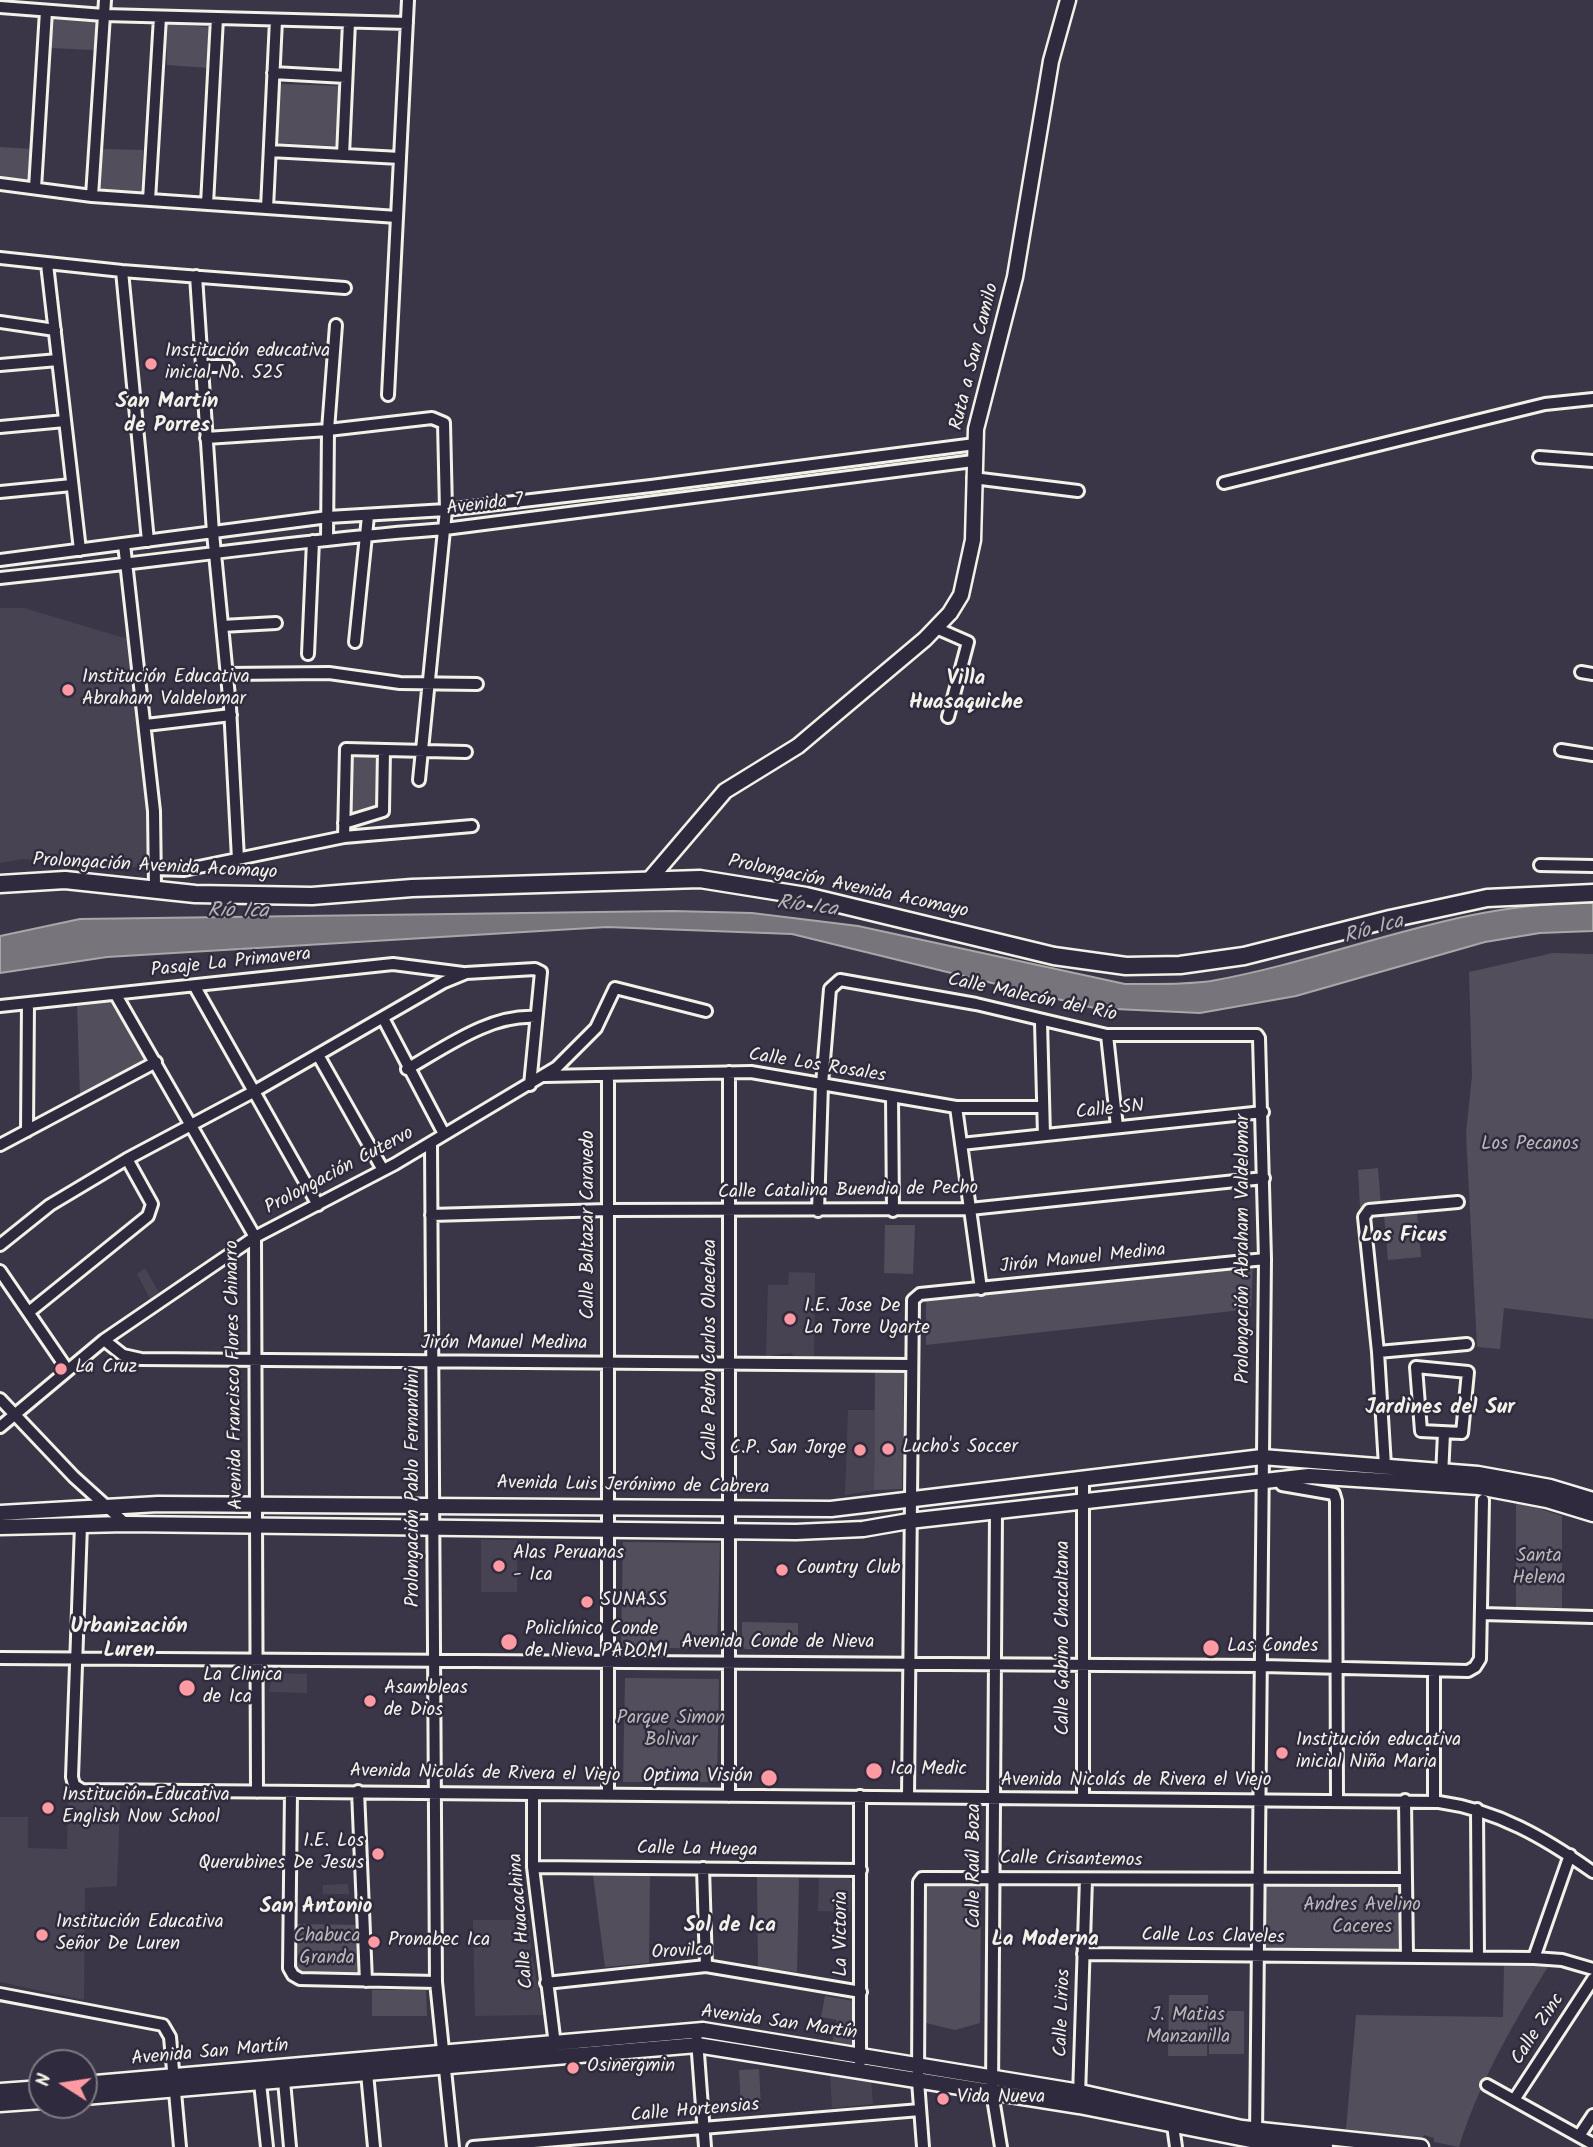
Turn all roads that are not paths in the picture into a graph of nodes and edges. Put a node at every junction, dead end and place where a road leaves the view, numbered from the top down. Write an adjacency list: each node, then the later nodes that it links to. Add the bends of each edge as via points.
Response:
1 (105, 0): 6 (street)
2 (408, 0): 11 (street)
3 (1068, 0): 42 (street, Ruta a San Camilo, via 1051,61 1015,277)
4 (0, 7): 5 (street)
5 (46, 11): 6 (street); 18 (street)
6 (104, 15): 7 (street); 19 (street)
7 (160, 17): 8 (street); 20 (street)
8 (218, 18): 9 (street); 21 (street)
9 (276, 20): 10 (street); 12 (street)
10 (349, 22): 11 (street); 13 (street)
11 (407, 23): 16 (street)
12 (273, 73): 13 (street); 14 (street)
13 (346, 77): 15 (street)
14 (270, 151): 15 (street); 22 (street)
15 (343, 155): 16 (street)
16 (400, 158): 23 (street)
17 (0, 184): 18 (street)
18 (36, 188): 19 (street)
19 (92, 196): 20 (street)
20 (149, 200): 21 (street)
21 (207, 204): 22 (street)
22 (267, 208): 23 (street)
23 (397, 218): 36 (street)
24 (0, 258): 25 (street)
25 (47, 264): 26 (street); 31 (street)
26 (122, 271): 27 (street); 58 (street)
27 (196, 276): 28 (street); 34 (street)
28 (345, 288)
29 (0, 322): 31 (street)
30 (336, 325): 40 (street)
31 (55, 330): 32 (street)
32 (58, 360): 33 (street); 38 (street)
33 (0, 365)
34 (202, 366): 35 (street); 41 (street)
35 (228, 366)
36 (388, 395)
37 (1593, 399): 47 (street, via 1545,404)
38 (65, 421): 39 (street); 48 (street)
39 (0, 427)
40 (328, 430): 41 (street); 51 (street, via 439,419 444,423); 53 (street)
41 (206, 438): 55 (street)
42 (975, 444): 44 (street, Ruta a San Camilo); 51 (street, Avenida 7)
43 (1539, 457): 45 (street)
44 (973, 461): 46 (street, Ruta a San Camilo); 54 (street, Avenida 7)
45 (1593, 461)
46 (973, 478): 49 (street); 68 (street, Ruta a San Camilo, via 975,527 966,583)
47 (1224, 483)
48 (72, 485): 50 (street); 61 (street)
49 (1077, 491)
50 (0, 492)
51 (446, 510): 52 (street, Avenida 7); 54 (street)
52 (369, 516): 53 (street, Avenida 7); 56 (street)
53 (328, 517): 55 (street, Avenida 7); 57 (street)
54 (444, 529): 56 (street, Avenida 7); 74 (street)
55 (213, 533): 58 (street, Avenida 7); 62 (street)
56 (369, 534): 57 (street, Avenida 7); 69 (street)
57 (327, 539): 59 (street, Avenida 7)
58 (148, 541): 60 (street, Avenida 7)
59 (313, 541): 62 (street, Avenida 7); 70 (street)
60 (124, 544): 61 (street, Avenida 7); 64 (street)
61 (80, 550): 63 (street, Avenida 7)
62 (215, 553): 64 (street, Avenida 7); 67 (street)
63 (0, 560)
64 (126, 565): 65 (street, Avenida 7); 78 (street)
65 (0, 578)
66 (276, 623): 67 (street)
67 (222, 626): 72 (street)
68 (936, 628): 77 (street, via 968,642); 92 (street, Ruta a San Camilo, via 807,739 726,791)
69 (355, 642)
70 (308, 654)
71 (1580, 672): 73 (street)
72 (227, 674): 74 (street, via 329,673); 76 (street)
73 (1593, 674)
74 (428, 683): 75 (street); 81 (street)
75 (477, 684)
76 (231, 715): 78 (street); 88 (street)
77 (948, 717)
78 (146, 725): 91 (street)
79 (384, 750): 81 (street); 85 (street, via 383,811); 85 (street, via 346,749)
80 (1561, 750): 83 (street)
81 (422, 751): 82 (street); 84 (street)
82 (466, 752)
83 (1593, 755)
84 (419, 780)
85 (344, 823): 87 (street)
86 (472, 826): 87 (street)
87 (344, 837): 88 (street)
88 (238, 859): 91 (street, via 184,870)
89 (1540, 865): 90 (street)
90 (1593, 866)
91 (156, 869): 94 (street)
92 (649, 880): 94 (main road, Prolongación Avenida Acomayo, via 312,896 195,894); 95 (main road, Prolongación Avenida Acomayo, via 700,879 760,887 1054,956 1126,966 1180,965 1244,956 1477,900)
93 (0, 884): 94 (main road, Prolongación Avenida Acomayo, via 65,880)
94 (155, 887)
95 (1593, 893)
96 (466, 973): 97 (street, Pasaje La Primavera, via 393,964); 102 (street, Pasaje La Primavera, via 540,970); 103 (street)
97 (195, 987): 98 (street, Pasaje La Primavera); 115 (street)
98 (116, 995): 99 (street, Pasaje La Primavera); 108 (street, Avenida Francisco Flores Chinarro)
99 (28, 1003): 100 (street, Pasaje La Primavera); 122 (street)
100 (0, 1006)
101 (706, 1011): 111 (street, Prolongación Cutervo, via 613,989 596,1028 579,1049)
102 (536, 1017): 109 (street, via 486,1026); 114 (street)
103 (383, 1018): 107 (street); 109 (street)
104 (1041, 1022): 105 (street, Calle Malecón del Río); 113 (street, Calle Malecón del Río, via 976,1004 845,979 830,989); 118 (street)
105 (1107, 1035): 106 (street, Calle Malecón del Río, via 1257,1035); 121 (street)
106 (1259, 1041): 119 (street, Prolongación Abraham Valdelomar)
107 (318, 1055): 115 (street); 129 (street)
108 (156, 1062): 120 (street, Avenida Francisco Flores Chinarro); 122 (street)
109 (407, 1069): 123 (street)
110 (729, 1072): 112 (street, Calle Los Rosales); 113 (street, Calle Los Rosales); 137 (street, Calle Pedro Carlos Olaechea)
111 (544, 1076): 112 (street, Calle Los Rosales); 114 (street, Prolongación Cutervo)
112 (608, 1076): 134 (street, Calle Baltazar Caravedo)
113 (822, 1084): 116 (street, Calle Los Rosales); 135 (street)
114 (530, 1085): 123 (street, Prolongación Cutervo)
115 (255, 1091): 120 (street); 132 (street)
116 (892, 1097): 117 (street, Calle Los Rosales); 136 (street)
117 (956, 1107): 118 (street, Calle Los Rosales); 126 (street)
118 (1043, 1107): 124 (street)
119 (1264, 1112): 121 (street, Calle SN); 130 (street, Prolongación Abraham Valdelomar)
120 (193, 1124): 128 (street); 139 (street, Avenida Francisco Flores Chinarro)
121 (1117, 1128): 124 (street, Calle SN)
122 (27, 1131): 127 (street)
123 (444, 1134): 125 (street, Prolongación Cutervo)
124 (1044, 1135): 126 (street, Calle SN)
125 (431, 1143): 129 (street, Prolongación Cutervo); 138 (street, Prolongación Pablo Fernandini)
126 (961, 1144): 133 (street)
127 (0, 1145)
128 (127, 1159): 140 (street, via 50,1205); 144 (street, via 152,1203 148,1216)
129 (383, 1170): 132 (street, Prolongación Cutervo)
130 (1264, 1178): 133 (street, Calle Catalina Buendia de Pecho); 141 (street, Prolongación Abraham Valdelomar)
131 (1458, 1202): 147 (street, via 1369,1210 1364,1217)
132 (318, 1205): 139 (street, Prolongación Cutervo)
133 (970, 1209): 136 (street, Calle Catalina Buendia de Pecho); 143 (street)
134 (608, 1210): 137 (street, Calle Catalina Buendia de Pecho); 138 (street, Calle Catalina Buendia de Pecho); 149 (street, Calle Baltazar Caravedo)
135 (818, 1211): 136 (street, Calle Catalina Buendia de Pecho); 137 (street, Calle Catalina Buendia de Pecho)
136 (893, 1211)
137 (729, 1212): 151 (street, Calle Pedro Carlos Olaechea)
138 (431, 1215): 150 (street, Prolongación Pablo Fernandini)
139 (255, 1237): 145 (street, Prolongación Cutervo); 148 (street, Avenida Francisco Flores Chinarro)
140 (0, 1245)
141 (1265, 1259): 143 (street, Jirón Manuel Medina); 158 (street, Prolongación Abraham Valdelomar)
142 (0, 1271): 144 (street)
143 (981, 1289): 152 (street, Jirón Manuel Medina, via 920,1294 910,1305)
144 (29, 1312): 153 (street)
145 (104, 1340): 148 (street, Jirón Manuel Medina, via 132,1359); 153 (street, Prolongación Cutervo)
146 (1467, 1344): 147 (street)
147 (1378, 1352): 159 (street)
148 (256, 1362): 150 (street, Jirón Manuel Medina); 168 (street, Avenida Francisco Flores Chinarro)
149 (608, 1362): 150 (street, Jirón Manuel Medina); 151 (street, Jirón Manuel Medina); 171 (street, Calle Baltazar Caravedo)
150 (432, 1363): 169 (street, Prolongación Pablo Fernandini)
151 (729, 1364): 152 (street, Jirón Manuel Medina); 172 (street, Calle Pedro Carlos Olaechea)
152 (910, 1365): 166 (street)
153 (67, 1369): 155 (street, Prolongación Cutervo)
154 (0, 1399): 155 (street)
155 (15, 1415): 156 (street, Prolongación Cutervo); 170 (street)
156 (0, 1427)
157 (1444, 1433): 157 (street, via 1421,1431 1416,1367 1468,1372 1462,1433); 160 (street)
158 (1262, 1457): 159 (street, Avenida Luis Jerónimo de Cabrera); 162 (street, Avenida Luis Jerónimo de Cabrera); 163 (street, Prolongación Abraham Valdelomar)
159 (1385, 1466): 160 (street, Avenida Luis Jerónimo de Cabrera)
160 (1442, 1477): 161 (street); 165 (street, via 1550,1487); 175 (street)
161 (1277, 1478): 163 (street); 196 (street, via 1282,1485 1334,1494)
162 (1083, 1479): 166 (street, Avenida Luis Jerónimo de Cabrera); 167 (street, Calle Gabino Chacaltana)
163 (1262, 1479): 167 (street); 194 (street, Prolongación Abraham Valdelomar)
164 (1483, 1500): 184 (street)
165 (1593, 1500)
166 (910, 1501): 172 (street, Avenida Luis Jerónimo de Cabrera, via 831,1509); 176 (street)
167 (1083, 1503): 174 (street); 195 (street, Calle Gabino Chacaltana)
168 (256, 1505): 169 (street, Avenida Luis Jerónimo de Cabrera); 170 (street, Avenida Luis Jerónimo de Cabrera); 179 (street, Avenida Francisco Flores Chinarro)
169 (432, 1505): 171 (street, Avenida Luis Jerónimo de Cabrera); 180 (street, Prolongación Pablo Fernandini)
170 (106, 1507): 173 (street, Avenida Luis Jerónimo de Cabrera); 177 (street)
171 (608, 1507): 172 (street, Avenida Luis Jerónimo de Cabrera); 182 (street, Calle Baltazar Caravedo)
172 (729, 1508): 183 (street, Calle Pedro Carlos Olaechea)
173 (0, 1513)
174 (996, 1513): 176 (street); 193 (street, Calle Raúl Boza)
175 (1593, 1514)
176 (909, 1521): 183 (street, via 863,1529); 192 (street)
177 (126, 1524): 178 (street); 179 (street)
178 (81, 1525): 181 (street); 187 (street)
179 (256, 1525): 180 (street); 188 (street, Avenida Francisco Flores Chinarro)
180 (432, 1526): 182 (street); 189 (street, Prolongación Pablo Fernandini)
181 (0, 1527)
182 (608, 1529): 183 (street); 190 (street, Calle Baltazar Caravedo)
183 (729, 1531): 191 (street, Calle Pedro Carlos Olaechea)
184 (1482, 1614): 185 (street); 197 (street, Avenida Conde de Nieva, via 1480,1659 1472,1670)
185 (1593, 1617)
186 (0, 1658): 187 (street, Avenida Conde de Nieva)
187 (77, 1658): 188 (street, Avenida Conde de Nieva); 198 (street, Avenida Nicolás de Rivera el Viejo, via 74,1785 86,1791)
188 (257, 1659): 189 (street, Avenida Conde de Nieva); 198 (street, Avenida Francisco Flores Chinarro)
189 (433, 1659): 190 (street, Avenida Conde de Nieva); 200 (street, Prolongación Pablo Fernandini)
190 (608, 1661): 191 (street, Avenida Conde de Nieva); 203 (street, Calle Baltazar Caravedo)
191 (729, 1661): 192 (street, Avenida Conde de Nieva); 204 (street, Calle Pedro Carlos Olaechea)
192 (909, 1663): 193 (street, Avenida Conde de Nieva); 206 (street)
193 (995, 1665): 195 (street, Avenida Conde de Nieva); 208 (street, Calle Raúl Boza)
194 (1262, 1666): 195 (street, Avenida Conde de Nieva); 196 (street, Avenida Conde de Nieva); 210 (street, Prolongación Abraham Valdelomar)
195 (1083, 1667): 207 (street, Calle Gabino Chacaltana)
196 (1337, 1668): 197 (street, Avenida Conde de Nieva); 209 (street)
197 (1434, 1671): 212 (street)
198 (257, 1791): 201 (street, Avenida Nicolás de Rivera el Viejo)
199 (358, 1791): 200 (street, Avenida Nicolás de Rivera el Viejo); 201 (street, Avenida Nicolás de Rivera el Viejo); 231 (street)
200 (434, 1791): 202 (street, Avenida Nicolás de Rivera el Viejo); 232 (street, Prolongación Pablo Fernandini)
201 (291, 1792): 231 (street, via 290,1972 300,1979)
202 (533, 1794): 203 (street, Avenida Nicolás de Rivera el Viejo); 215 (street, Calle Huacachina)
203 (608, 1794): 204 (street, Avenida Nicolás de Rivera el Viejo)
204 (729, 1796): 205 (street, Avenida Nicolás de Rivera el Viejo)
205 (860, 1796): 206 (street, Avenida Nicolás de Rivera el Viejo); 217 (street, La Victoria)
206 (908, 1796): 208 (street, Avenida Nicolás de Rivera el Viejo)
207 (1083, 1797): 208 (street, Avenida Nicolás de Rivera el Viejo); 210 (street, Avenida Nicolás de Rivera el Viejo)
208 (994, 1799): 219 (street, Calle Raúl Boza)
209 (1337, 1800): 210 (street, Avenida Nicolás de Rivera el Viejo); 211 (street, Avenida Nicolás de Rivera el Viejo)
210 (1260, 1801): 222 (street, Prolongación Abraham Valdelomar)
211 (1405, 1801): 212 (street, Avenida Nicolás de Rivera el Viejo); 221 (street)
212 (1434, 1801): 213 (street, Avenida Nicolás de Rivera el Viejo)
213 (1478, 1809): 214 (street, Avenida Nicolás de Rivera el Viejo, via 1535,1833); 226 (street)
214 (1570, 1855): 218 (street, Avenida Nicolás de Rivera el Viejo); 227 (street)
215 (533, 1867): 216 (street, Calle La Huega); 233 (street, Calle Huacachina)
216 (703, 1868): 217 (street, Calle La Huega); 228 (street)
217 (861, 1870): 234 (street, La Victoria)
218 (1593, 1872)
219 (994, 1877): 220 (street, Calle Crisantemos); 240 (street, Calle Crisantemos, via 922,1878 919,1882); 248 (street, Calle Raúl Boza)
220 (1086, 1879): 222 (street, Calle Crisantemos); 223 (street, Calle Lirios)
221 (1406, 1879): 222 (street, Calle Crisantemos); 224 (street)
222 (1258, 1880): 225 (street, Prolongación Abraham Valdelomar)
223 (1083, 1954): 225 (street, Calle Los Claveles); 253 (street, Calle Lirios)
224 (1407, 1956): 225 (street, Calle Los Claveles); 226 (street, Calle Los Claveles)
225 (1257, 1957): 262 (street, Prolongación Abraham Valdelomar)
226 (1478, 1957): 227 (street, Calle Los Claveles)
227 (1534, 1958): 229 (street, Calle Los Claveles, via 1562,1959)
228 (706, 1966): 233 (street, Orovilca); 234 (street, Orovilca)
229 (1593, 1969)
230 (1593, 1979): 254 (street, Calle Zinc)
231 (366, 1980): 232 (street)
232 (436, 1982): 239 (street, Prolongación Pablo Fernandini)
233 (546, 1983): 237 (street, Calle Huacachina)
234 (861, 1992): 238 (street, La Victoria)
235 (0, 1994): 245 (street, via 163,2025 169,2032)
236 (697, 2038): 237 (street, Avenida San Martín); 238 (street, Avenida San Martín); 239 (street, Avenida San Martín); 241 (street, Avenida San Martín); 260 (street)
237 (555, 2045): 239 (street, Avenida San Martín)
238 (860, 2056): 240 (street, Avenida San Martín); 241 (street, La Victoria)
239 (445, 2060): 242 (street, Avenida San Martín); 245 (street, Avenida San Martín); 268 (street, Prolongación Pablo Fernandini)
240 (919, 2064): 244 (street); 248 (street, Avenida San Martín)
241 (860, 2071): 244 (street, Avenida San Martín)
242 (368, 2073): 243 (street, Avenida San Martín); 267 (street)
243 (284, 2081): 246 (street, Avenida San Martín); 266 (street)
244 (918, 2081): 248 (street, Avenida San Martín); 257 (street)
245 (174, 2083): 246 (street, Avenida San Martín); 247 (street, Avenida San Martín); 252 (street, Avenida San Martín); 264 (street)
246 (260, 2083): 265 (street)
247 (98, 2084)
248 (993, 2085): 253 (street, Avenida San Martín); 272 (street, Calle Raúl Boza)
249 (1486, 2085): 254 (street)
250 (28, 2089): 251 (street)
251 (0, 2091)
252 (98, 2095)
253 (1079, 2099): 259 (street, Avenida San Martín)
254 (1514, 2100): 261 (street)
255 (28, 2102): 256 (street)
256 (0, 2105)
257 (920, 2110): 260 (street, Calle Hortensias); 271 (street)
258 (1593, 2115): 261 (street)
259 (1172, 2118): 262 (street, Avenida San Martín); 273 (street)
260 (704, 2129): 269 (street, Calle Hortensias); 270 (street)
261 (1579, 2136): 263 (street)
262 (1256, 2139): 274 (street, Avenida San Martín); 275 (street, Avenida San Martín)
263 (1593, 2144)
264 (180, 2147)
265 (267, 2147)
266 (290, 2147)
267 (374, 2147)
268 (453, 2147)
269 (473, 2147)
270 (705, 2147)
271 (923, 2147)
272 (1000, 2147)
273 (1175, 2147)
274 (1325, 2147)
275 (1421, 2147)

